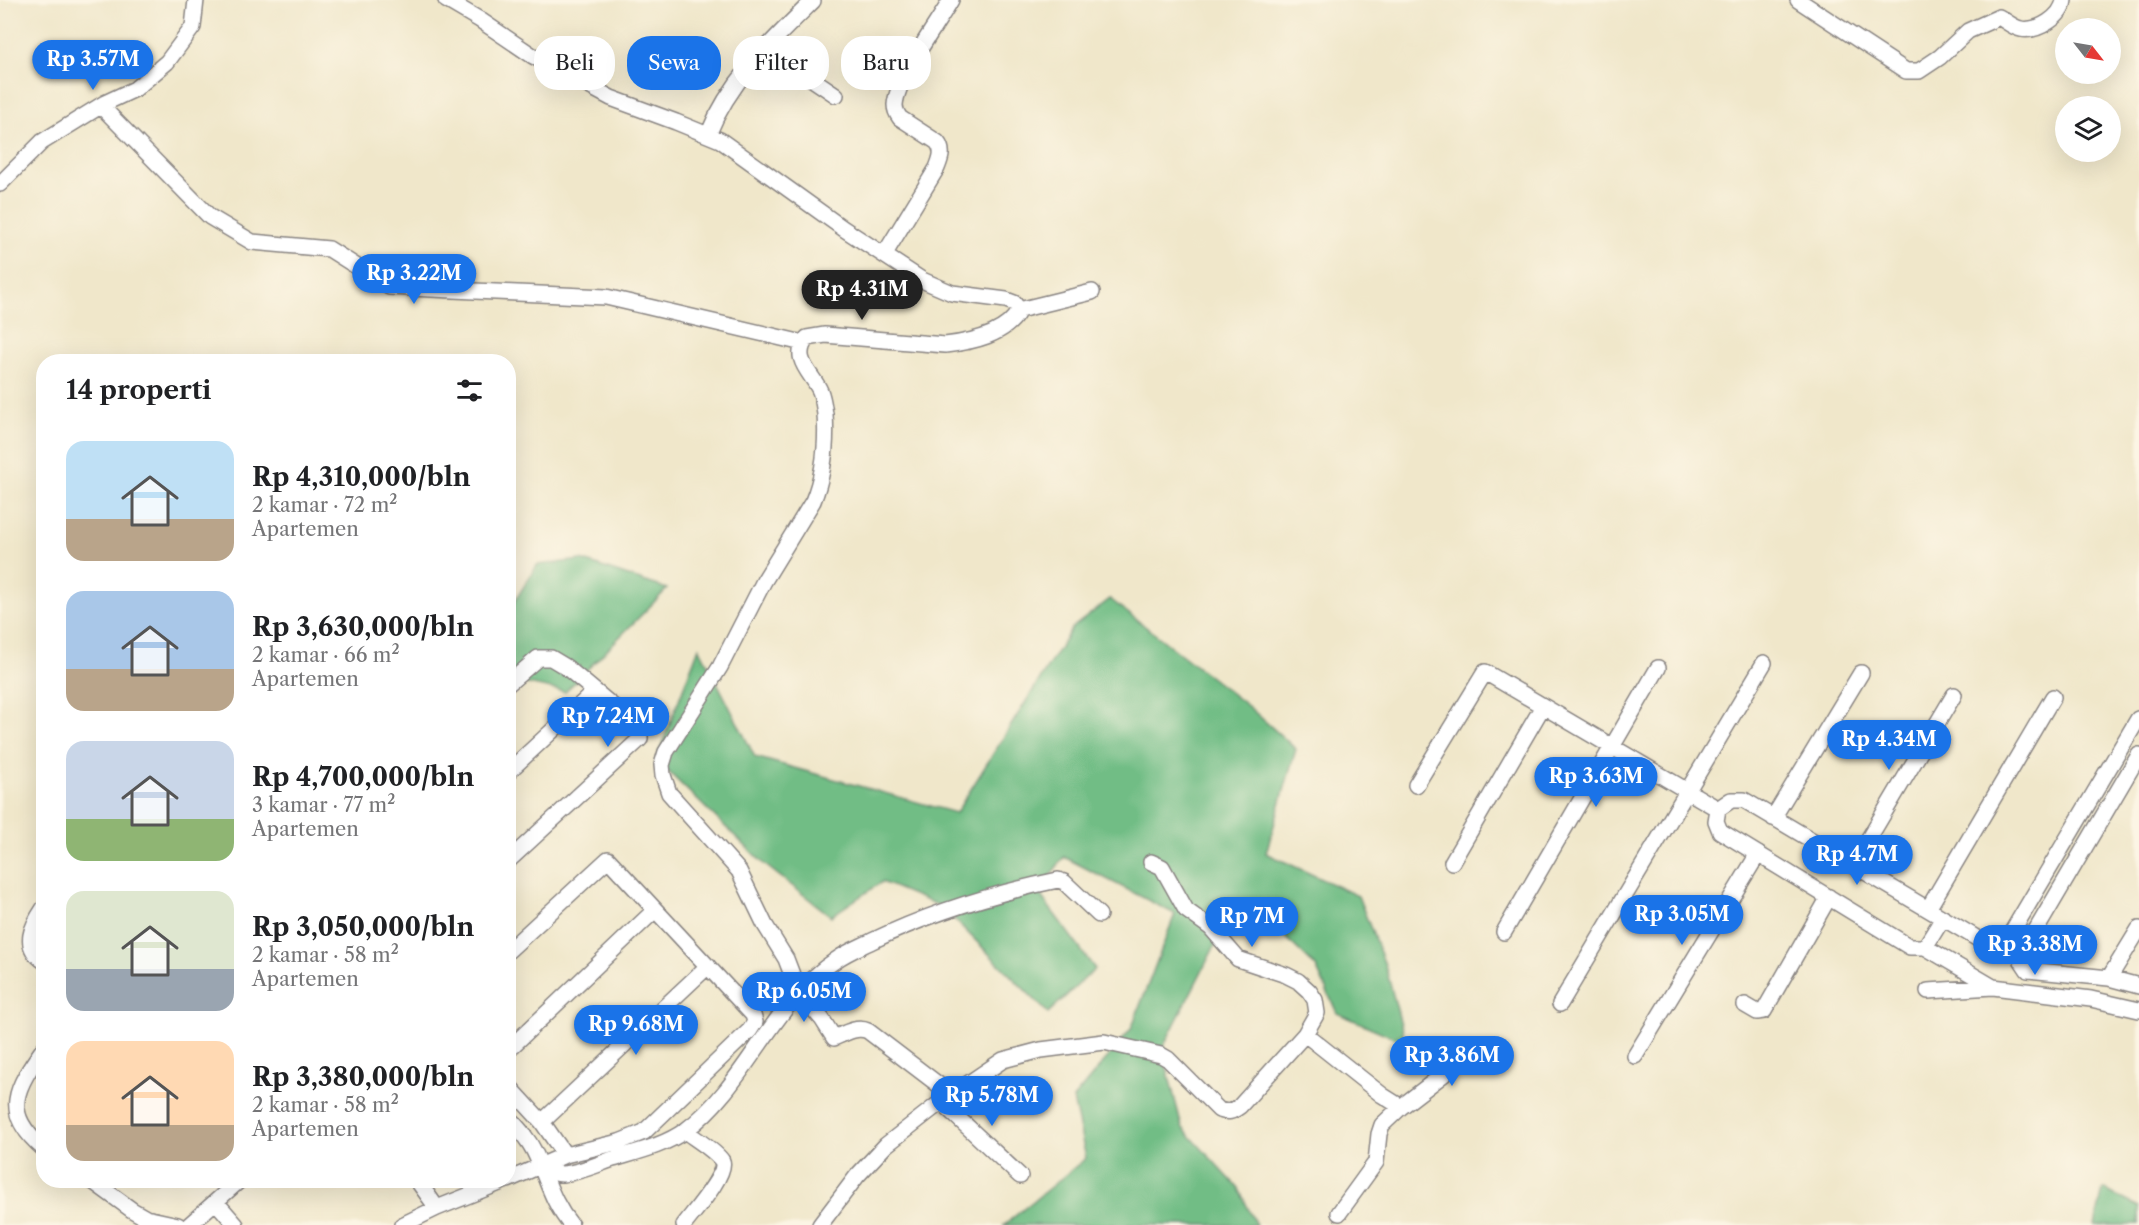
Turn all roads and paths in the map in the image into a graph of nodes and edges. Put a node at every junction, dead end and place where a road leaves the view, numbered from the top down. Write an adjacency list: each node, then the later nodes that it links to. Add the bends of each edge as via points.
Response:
1 (196, 0): 11 (street, via 193,27 167,62 135,88)
2 (446, 0): 12 (street, via 533,56 611,98)
3 (951, 0): 14 (street, via 900,87 895,109 900,118 937,142 942,155)
4 (1798, 0): 5 (street, via 1906,71 1919,71 1968,31 1986,22 2000,18 2021,29 2040,26 2063,8)
5 (2064, 0)
6 (813, 1): 7 (street)
7 (777, 36)
8 (733, 88): 12 (street)
9 (828, 90): 10 (street)
10 (836, 95)
11 (101, 106): 13 (street, via 42,142); 17 (street, via 210,217 252,242 329,249 389,287 606,297)
12 (708, 135): 14 (street, via 728,145)
13 (0, 184)
14 (884, 255): 16 (street, via 922,280 952,293 1006,300)
15 (1092, 292): 16 (street)
16 (1019, 310): 17 (street, via 1015,320 994,333 956,344 825,335 807,338)
17 (803, 343): 55 (street, via 801,354 820,391 825,414 824,468 819,487 662,765 669,794 739,871 786,959)
18 (1764, 663): 31 (street)
19 (1658, 668): 27 (street)
20 (1861, 673): 33 (street)
21 (516, 677): 22 (street, via 538,658 551,658)
22 (595, 691): 29 (street); 34 (street, via 640,729 640,739)
23 (1954, 695): 38 (street)
24 (2053, 697): 40 (street)
25 (1543, 706): 27 (street); 30 (street, via 1485,672); 37 (street)
26 (2138, 718): 43 (street, via 2000,952)
27 (1612, 747): 31 (street); 46 (street)
28 (2139, 755): 51 (street, via 2025,949 2022,961 2028,970)
29 (516, 765)
30 (1416, 785)
31 (1687, 791): 32 (street); 56 (street)
32 (1718, 809): 33 (street, via 1731,801 1744,801); 35 (street, via 1716,821 1720,831)
33 (1773, 818): 38 (street)
34 (516, 854)
35 (1758, 854): 39 (street); 62 (street)
36 (1151, 862): 59 (street, via 1162,867 1186,910 1211,928 1238,959 1286,975 1309,991 1317,1013)
37 (1452, 862)
38 (1853, 865): 40 (street)
39 (1829, 897): 48 (street, via 1910,947); 57 (street, via 1764,1011 1757,1012)
40 (1928, 909): 43 (street)
41 (655, 910): 47 (street, via 608,859); 50 (street); 60 (street)
42 (1099, 915): 55 (street, via 1064,882 1048,882 906,924 838,958)
43 (1943, 918): 48 (street)
44 (36, 923): 49 (street, via 30,940)
45 (2139, 929): 51 (street)
46 (1504, 932)
47 (516, 944)
48 (1925, 947): 53 (street)
49 (36, 957)
50 (708, 966): 67 (street); 71 (street, via 753,1016 755,1022 750,1030 644,1132)
51 (2109, 978): 52 (street)
52 (2139, 986)
53 (1993, 987): 54 (street); 58 (street, via 2091,999)
54 (1928, 991)
55 (799, 993): 65 (street, via 834,1038 863,1028); 69 (street, via 723,1093)
56 (1560, 1004)
57 (1745, 1005)
58 (2139, 1010)
59 (1305, 1034): 65 (street, via 1233,1111 1219,1110 1165,1056 1104,1042 1041,1050 1003,1060); 66 (street)
60 (516, 1042)
61 (1479, 1047): 66 (street)
62 (1635, 1056)
63 (36, 1059): 70 (street, via 15,1096 22,1127)
64 (516, 1094): 67 (street)
65 (947, 1099): 73 (street); 88 (street, via 880,1152)
66 (1401, 1107): 81 (street, via 1382,1125 1376,1162)
67 (542, 1122): 71 (street)
68 (516, 1125): 72 (street)
69 (685, 1131): 72 (street, via 661,1143 562,1174); 87 (street, via 723,1164 714,1184)
70 (36, 1141)
71 (565, 1155): 72 (street)
72 (541, 1167): 74 (street); 86 (street, via 553,1200)
73 (1020, 1176)
74 (516, 1177)
75 (103, 1188): 82 (street, via 146,1218)
76 (231, 1188): 79 (street)
77 (423, 1188): 80 (street)
78 (488, 1188): 80 (street)
79 (216, 1202): 83 (street); 84 (street)
80 (437, 1208): 85 (street)
81 (1339, 1212)
82 (178, 1225)
83 (189, 1225)
84 (236, 1225)
85 (402, 1225)
86 (571, 1225)
87 (684, 1225)
88 (820, 1225)

